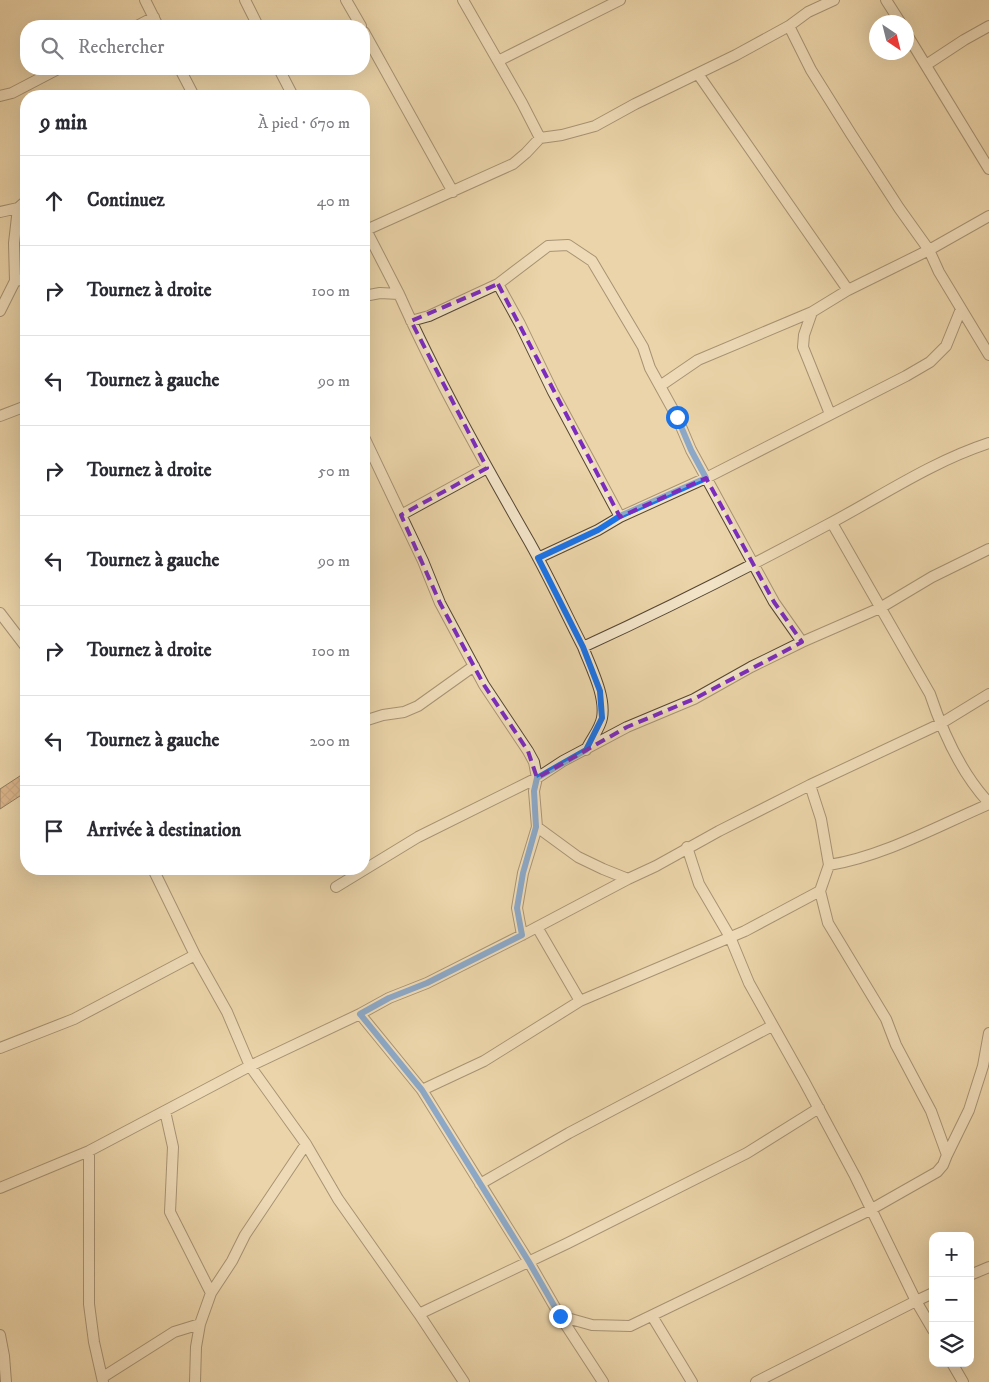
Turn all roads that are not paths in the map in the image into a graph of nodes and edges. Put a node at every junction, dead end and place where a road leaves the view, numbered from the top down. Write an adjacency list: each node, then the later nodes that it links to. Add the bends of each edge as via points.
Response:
1 (145, 0): 9 (street)
2 (245, 0): 10 (street)
3 (346, 0): 11 (street)
4 (463, 0): 16 (street)
5 (620, 0): 16 (street)
6 (834, 0): 12 (street, via 808,12)
7 (886, 0): 8 (street)
8 (896, 15)
9 (155, 20)
10 (255, 20)
11 (358, 20)
12 (789, 26): 18 (street); 34 (street, via 811,70 851,134)
13 (989, 26): 17 (street)
14 (370, 43): 27 (street)
15 (914, 46): 17 (street)
16 (498, 61): 25 (street)
17 (926, 65): 26 (street)
18 (698, 74): 25 (street, via 595,126); 38 (street)
19 (46, 75): 24 (street)
20 (183, 75): 22 (street)
21 (282, 75): 23 (street)
22 (191, 90)
23 (290, 90)
24 (0, 96)
25 (540, 138): 27 (street, via 513,164)
26 (989, 169)
27 (452, 192): 32 (street)
28 (20, 206): 29 (street)
29 (0, 212)
30 (20, 214): 36 (street, via 14,243)
31 (989, 216): 34 (street)
32 (370, 227)
33 (370, 239): 39 (street)
34 (929, 250): 38 (street); 41 (street)
35 (20, 280): 36 (street)
36 (15, 281): 42 (street)
37 (498, 284): 44 (street); 46 (street, via 548,246 568,245 583,254 592,261 630,322); 55 (street)
38 (848, 290): 43 (street)
39 (399, 294): 40 (street); 44 (street)
40 (370, 295)
41 (961, 309): 45 (street); 48 (street, via 946,346 930,362)
42 (0, 311)
43 (812, 312): 46 (street, via 698,360); 48 (street, via 803,347)
44 (411, 321): 52 (street)
45 (989, 355)
46 (660, 386): 53 (street)
47 (20, 408): 49 (street)
48 (830, 414): 53 (street)
49 (0, 416)
50 (989, 443): 56 (street, via 874,497)
51 (370, 450): 54 (street)
52 (487, 468): 54 (street); 58 (street)
53 (706, 478): 55 (street); 59 (street)
54 (401, 515): 65 (street, via 440,603)
55 (620, 516): 58 (street)
56 (832, 523): 59 (street); 60 (street)
57 (989, 549): 60 (street)
58 (538, 558): 64 (street)
59 (754, 565): 63 (street, via 774,602); 64 (street)
60 (880, 608): 63 (street); 68 (street, via 930,694)
61 (0, 613): 62 (street)
62 (20, 639)
63 (802, 642): 69 (street, via 694,699 627,727)
64 (583, 647): 69 (street, via 600,691 602,718)
65 (474, 666): 67 (street, via 418,706); 70 (street, via 528,751)
66 (989, 694): 68 (street)
67 (370, 719)
68 (940, 724): 71 (street); 72 (street, via 974,787)
69 (586, 750): 70 (street)
70 (537, 778): 73 (street, via 534,791); 76 (street, via 418,837)
71 (810, 785): 74 (street); 75 (street, via 821,819)
72 (989, 803): 75 (street, via 882,851)
73 (536, 827): 79 (street, via 578,857); 83 (street, via 517,908)
74 (687, 847): 79 (street); 84 (street, via 699,884)
75 (829, 865): 81 (street)
76 (370, 866)
77 (156, 875): 85 (street)
78 (356, 875): 80 (street)
79 (628, 879): 82 (street)
80 (336, 887)
81 (820, 891): 84 (street); 97 (street, via 828,923 886,1019)
82 (537, 927): 83 (street); 86 (street)
83 (522, 935): 87 (street)
84 (730, 937): 86 (street); 88 (street)
85 (195, 955): 90 (street, via 74,1019); 91 (street, via 228,1012)
86 (580, 1001): 92 (street, via 484,1061)
87 (360, 1014): 91 (street); 92 (street)
88 (772, 1026): 93 (street); 98 (street)
89 (989, 1033): 97 (street, via 969,1110)
90 (0, 1048)
91 (250, 1066): 94 (street); 95 (street)
92 (422, 1090): 98 (street)
93 (819, 1108): 100 (street); 101 (street, via 747,1153)
94 (165, 1111): 96 (street); 104 (street, via 173,1147 170,1212)
95 (306, 1144): 104 (street, via 245,1235); 107 (street, via 338,1199)
96 (89, 1151): 99 (street); 114 (street, via 89,1304)
97 (947, 1155): 100 (street, via 937,1172)
98 (480, 1184): 101 (street)
99 (0, 1188)
100 (870, 1210): 106 (street); 109 (street)
101 (529, 1262): 107 (street); 108 (street)
102 (989, 1267): 103 (street)
103 (974, 1273)
104 (211, 1293): 111 (street)
105 (929, 1295): 106 (street)
106 (916, 1301): 110 (street); 120 (street)
107 (420, 1314): 117 (street)
108 (560, 1316): 109 (street, via 592,1325 630,1326); 118 (street)
109 (652, 1316): 119 (street)
110 (929, 1323)
111 (200, 1324): 114 (street, via 174,1332); 116 (street)
112 (0, 1335): 115 (street)
113 (954, 1367): 121 (street)
114 (103, 1380)
115 (6, 1382)
116 (195, 1382)
117 (464, 1382)
118 (603, 1382)
119 (692, 1382)
120 (756, 1382)
121 (963, 1382)

